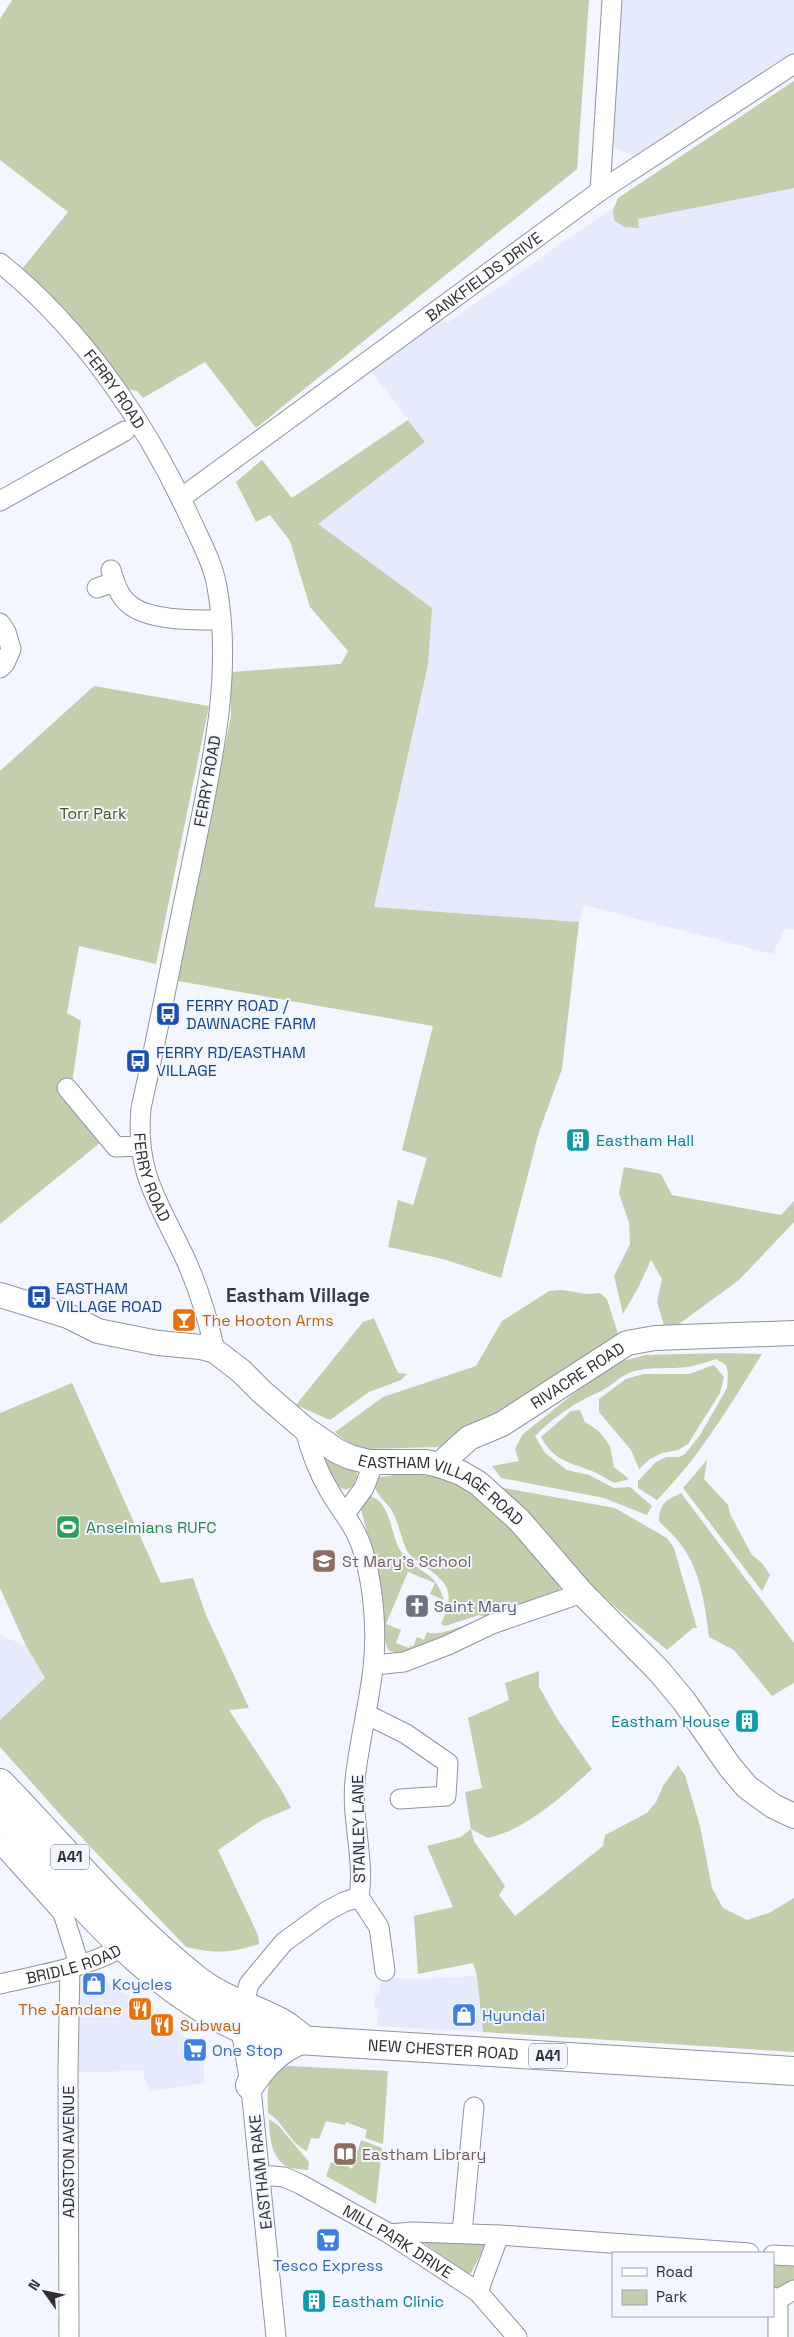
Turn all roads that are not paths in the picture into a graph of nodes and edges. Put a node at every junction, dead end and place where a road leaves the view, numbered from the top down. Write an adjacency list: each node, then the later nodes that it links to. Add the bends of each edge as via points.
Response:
1 (612, 0): 3 (street)
2 (794, 64): 3 (street, BANKFIELDS DRIVE)
3 (600, 191): 6 (street, BANKFIELDS DRIVE)
4 (0, 264): 6 (street, FERRY ROAD, via 56,314 84,348 138,422)
5 (125, 431): 7 (street)
6 (181, 498): 9 (street, FERRY ROAD, via 207,554 217,586)
7 (0, 501)
8 (107, 580): 9 (street, via 128,604 141,612 192,620)
9 (220, 620): 13 (street, FERRY ROAD, via 221,697 212,759 141,1108)
10 (0, 623): 11 (street, via 11,649)
11 (0, 668)
12 (67, 1088): 13 (street, via 116,1148)
13 (140, 1146): 16 (street, FERRY ROAD, via 150,1188 185,1258 207,1317)
14 (0, 1295): 16 (main road, EASTHAM VILLAGE ROAD, via 68,1316 98,1331)
15 (794, 1333): 19 (main road, RIVACRE ROAD, via 655,1338 627,1343 502,1424 469,1438)
16 (215, 1351): 17 (main road, EASTHAM VILLAGE ROAD, via 241,1370)
17 (305, 1429): 18 (main road, EASTHAM VILLAGE ROAD, via 337,1451); 20 (street, STANLEY LANE, via 311,1453)
18 (374, 1462): 19 (main road, EASTHAM VILLAGE ROAD); 20 (street, via 364,1488)
19 (439, 1465): 21 (main road, EASTHAM VILLAGE ROAD, via 461,1473 485,1489 519,1520)
20 (344, 1514): 22 (street, STANLEY LANE, via 359,1535 366,1560 373,1604)
21 (582, 1594): 22 (street, via 492,1624 404,1662); 27 (main road, EASTHAM VILLAGE ROAD, via 678,1693 747,1787 773,1806)
22 (374, 1665): 23 (street, STANLEY LANE)
23 (366, 1714): 25 (street, via 406,1734 448,1763 446,1796); 29 (street, STANLEY LANE, via 355,1781 361,1882)
24 (0, 1783): 31 (highway, NEW CHESTER ROAD / A41, via 116,1910)
25 (400, 1799)
26 (0, 1812): 30 (highway, NEW CHESTER ROAD / A41)
27 (794, 1816)
28 (0, 1843): 32 (street, via 63,1913)
29 (358, 1897): 33 (street, via 379,1927); 35 (street, STANLEY LANE, via 327,1911 284,1942 249,1984)
30 (99, 1920): 31 (highway, NEW CHESTER ROAD / A41); 32 (street, via 94,1948)
31 (132, 1939): 32 (street, BRIDLE ROAD); 35 (highway, NEW CHESTER ROAD / A41, via 172,1990 200,2008)
32 (79, 1964): 34 (street, BRIDLE ROAD); 50 (street, ADASTON AVENUE, via 68,2069)
33 (385, 1971)
34 (0, 1984)
35 (242, 2018): 36 (highway, NEW CHESTER ROAD / A41, via 271,2039); 38 (street, EASTHAM RAKE)
36 (303, 2039): 37 (highway, NEW CHESTER ROAD / A41); 38 (highway, via 286,2045 269,2059)
37 (794, 2071)
38 (250, 2085): 40 (street, EASTHAM RAKE)
39 (474, 2107): 41 (street)
40 (260, 2175): 42 (street, MILL PARK DRIVE, via 284,2177 300,2184); 51 (street, EASTHAM RAKE)
41 (462, 2233): 42 (street); 43 (street)
42 (390, 2234): 48 (street, MILL PARK DRIVE)
43 (499, 2235): 44 (street); 48 (street)
44 (735, 2252)
45 (774, 2255): 46 (street)
46 (794, 2256)
47 (794, 2290): 49 (street)
48 (478, 2292): 52 (street, MILL PARK DRIVE)
49 (775, 2298): 53 (street)
50 (69, 2337)
51 (276, 2337)
52 (516, 2337)
53 (778, 2337)

